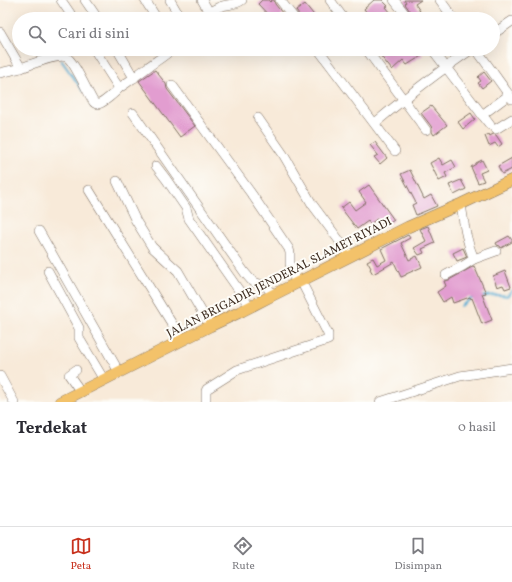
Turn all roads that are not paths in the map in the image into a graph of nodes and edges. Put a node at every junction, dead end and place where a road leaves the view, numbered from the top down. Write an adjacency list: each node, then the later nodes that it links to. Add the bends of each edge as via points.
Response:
1 (61, 0): 12 (street)
2 (85, 0): 13 (street)
3 (145, 0): 14 (street)
4 (170, 0): 15 (street)
5 (202, 0): 16 (street)
6 (242, 0): 11 (street, via 236,4)
7 (280, 0): 17 (street)
8 (330, 0): 18 (street)
9 (394, 0): 19 (street)
10 (440, 0): 20 (street)
11 (230, 2): 16 (street)
12 (69, 12)
13 (93, 12)
14 (153, 12)
15 (177, 12)
16 (209, 12)
17 (289, 12)
18 (339, 12)
19 (403, 12)
20 (449, 12)
21 (512, 21): 22 (street)
22 (500, 29)
23 (0, 32): 24 (street)
24 (12, 53)
25 (14, 56): 35 (street)
26 (98, 56): 39 (street)
27 (121, 56): 37 (street)
28 (164, 56): 37 (street)
29 (323, 56): 46 (street)
30 (371, 56): 41 (street)
31 (437, 56): 34 (street)
32 (462, 56): 34 (street)
33 (481, 56): 40 (street)
34 (446, 67): 41 (street); 43 (street)
35 (21, 68): 36 (street); 39 (street, via 64,56 74,66 95,104 102,103)
36 (0, 73)
37 (134, 78): 39 (street)
38 (172, 86): 60 (street, via 289,249 290,264)
39 (119, 88)
40 (511, 97): 43 (street)
41 (404, 99): 46 (street); 47 (street)
42 (133, 113): 61 (street, via 246,274 254,282 267,287)
43 (482, 115): 45 (street, via 493,127)
44 (258, 118): 56 (street, via 283,154 312,204)
45 (512, 119)
46 (375, 123): 48 (street)
47 (426, 130)
48 (395, 151)
49 (156, 166): 62 (street)
50 (512, 180): 53 (main road, JALAN BRIGADIR JENDERAL SLAMET RIYADI)
51 (117, 181): 63 (street, via 136,221 150,243 178,271)
52 (89, 190): 64 (street)
53 (461, 204): 56 (main road, JALAN BRIGADIR JENDERAL SLAMET RIYADI); 57 (street, via 465,230)
54 (39, 231): 67 (street)
55 (496, 251): 57 (street)
56 (350, 255): 60 (main road, JALAN BRIGADIR JENDERAL SLAMET RIYADI)
57 (474, 259): 59 (street)
58 (48, 271): 69 (street, via 79,328 78,338)
59 (446, 275)
60 (298, 282): 61 (main road, JALAN BRIGADIR JENDERAL SLAMET RIYADI); 73 (street, via 328,334 328,340 238,370 207,390)
61 (273, 295): 62 (main road, JALAN BRIGADIR JENDERAL SLAMET RIYADI)
62 (250, 307): 63 (main road, JALAN BRIGADIR JENDERAL SLAMET RIYADI)
63 (210, 326): 64 (main road, JALAN BRIGADIR JENDERAL SLAMET RIYADI)
64 (182, 340): 67 (main road, JALAN BRIGADIR JENDERAL SLAMET RIYADI)
65 (512, 368): 74 (street, via 460,376)
66 (76, 370): 70 (street, via 69,375)
67 (119, 372): 69 (main road, JALAN BRIGADIR JENDERAL SLAMET RIYADI)
68 (0, 376): 71 (street)
69 (104, 380): 70 (main road, JALAN BRIGADIR JENDERAL SLAMET RIYADI)
70 (81, 392): 72 (main road, JALAN BRIGADIR JENDERAL SLAMET RIYADI)
71 (14, 402)
72 (60, 402)
73 (206, 402)
74 (380, 402)

